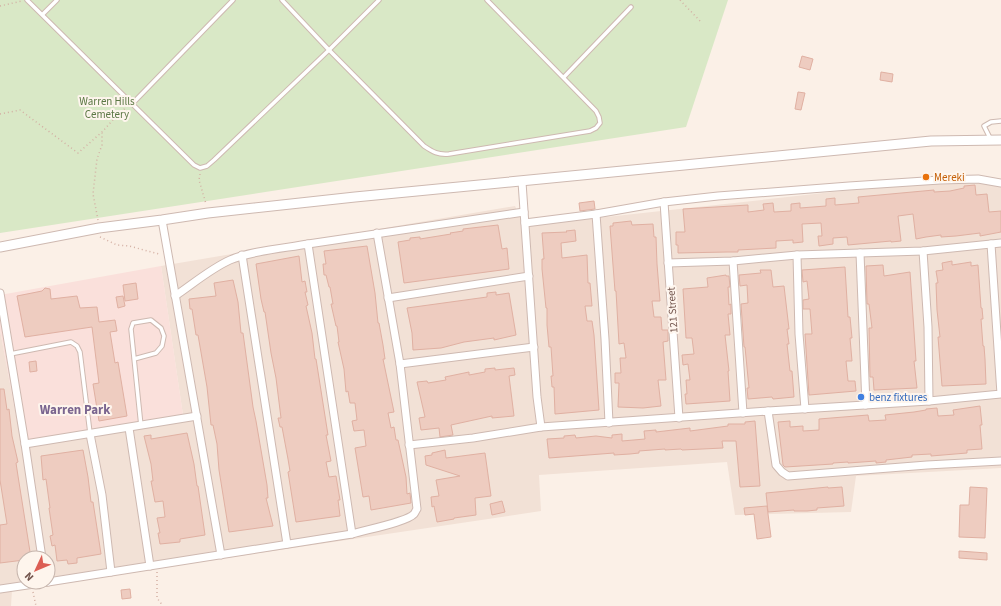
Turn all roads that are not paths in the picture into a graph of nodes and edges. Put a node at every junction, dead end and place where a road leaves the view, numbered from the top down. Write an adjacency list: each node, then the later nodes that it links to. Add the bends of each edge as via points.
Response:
1 (27, 0): 8 (lane)
2 (57, 0): 8 (lane)
3 (233, 0): 11 (lane)
4 (282, 0): 9 (lane)
5 (379, 0): 9 (lane)
6 (488, 0): 10 (lane)
7 (631, 7): 10 (lane)
8 (43, 14): 11 (lane)
9 (329, 50): 10 (lane, via 424,146 440,155 596,128 600,123 596,111); 11 (lane, via 214,160 200,168)
10 (564, 77)
11 (132, 104)
12 (1001, 121): 13 (lane, via 984,126)
13 (996, 140): 14 (street, via 931,142 759,157)
14 (522, 182): 17 (street); 19 (street, via 355,197)
15 (1001, 183): 16 (street, via 978,179 940,180)
16 (664, 202): 18 (street); 31 (street, 121 Street)
17 (524, 212): 20 (street); 21 (street)
18 (596, 214): 20 (street); 48 (street, via 606,339)
19 (162, 220): 25 (street, via 99,228); 34 (street)
20 (525, 223): 32 (street)
21 (377, 233): 23 (street); 35 (street)
22 (1001, 243): 24 (street)
23 (308, 244): 28 (street); 56 (street)
24 (991, 244): 26 (street); 41 (street, via 1001,394)
25 (0, 247)
26 (923, 250): 27 (street); 41 (street)
27 (860, 253): 29 (street); 42 (street)
28 (242, 255): 34 (street, via 218,266); 57 (street)
29 (797, 255): 30 (street); 43 (street, via 799,334)
30 (733, 261): 31 (street); 45 (street)
31 (668, 263): 47 (street, 121 Street)
32 (528, 276): 35 (street); 37 (street)
33 (0, 293): 36 (street)
34 (175, 296): 46 (street)
35 (388, 298): 40 (street)
36 (1, 309): 38 (street)
37 (534, 347): 40 (street); 50 (street)
38 (10, 354): 52 (lane, via 71,342 77,346 82,365); 53 (street)
39 (134, 359): 39 (lane, via 156,353 162,346 164,336 161,328 152,320 133,324 131,329); 49 (lane)
40 (400, 364): 54 (street)
41 (929, 401): 42 (street)
42 (866, 405): 43 (street)
43 (805, 409): 44 (street)
44 (768, 411): 45 (street); 55 (street, via 776,465 788,476)
45 (743, 413): 47 (street)
46 (197, 416): 49 (street); 59 (street)
47 (680, 418): 48 (street)
48 (609, 423): 50 (street)
49 (141, 426): 51 (street)
50 (541, 427): 54 (street)
51 (129, 428): 52 (street); 60 (street)
52 (90, 434): 53 (street); 61 (street, via 102,495)
53 (25, 444): 58 (street)
54 (409, 445): 56 (street, via 417,509 414,514 399,521)
55 (1001, 461)
56 (352, 534): 57 (street)
57 (287, 544): 59 (street)
58 (41, 550)
59 (221, 554): 60 (street)
60 (154, 565): 61 (street)
61 (111, 572): 62 (street)
62 (56, 581)
63 (16, 586): 64 (street)
64 (0, 588)

